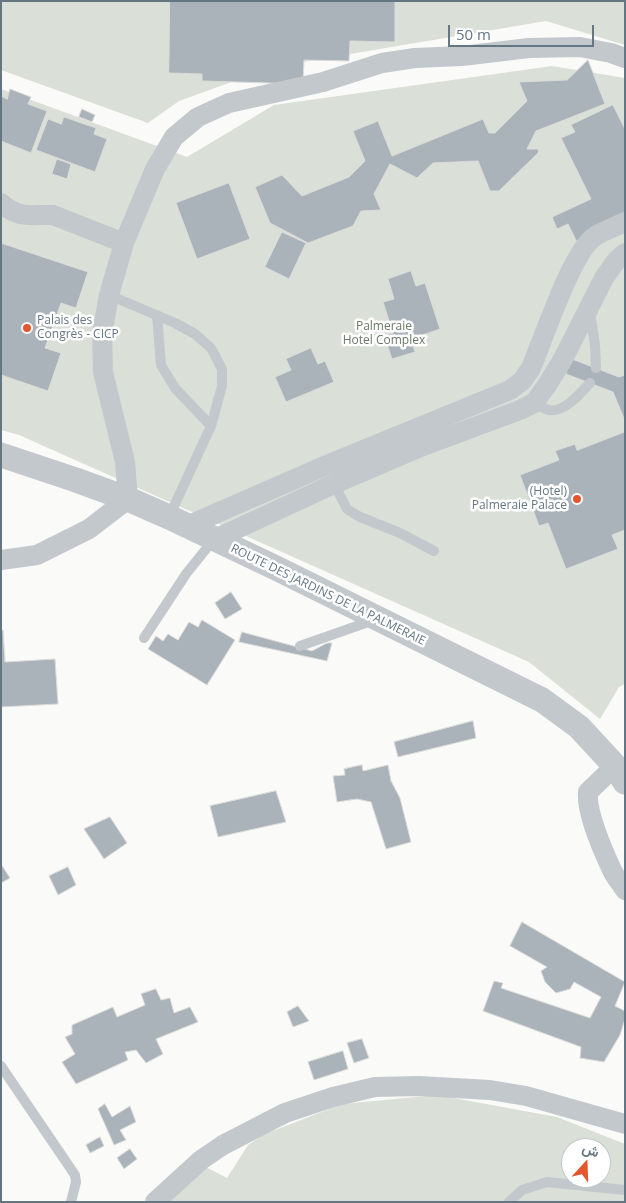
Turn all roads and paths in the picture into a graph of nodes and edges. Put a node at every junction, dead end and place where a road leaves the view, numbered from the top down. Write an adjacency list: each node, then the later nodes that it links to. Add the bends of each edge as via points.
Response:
1 (625, 58): 4 (street, via 580,47 415,58 382,63 323,82 229,103 198,117 174,137 155,169)
2 (1, 203): 4 (street, via 12,213 53,215)
3 (625, 222): 13 (street, via 592,238 580,255 531,368 522,381)
4 (124, 243): 6 (street)
5 (625, 253): 7 (street, via 604,278)
6 (109, 295): 8 (lane); 17 (street, via 102,334 103,372 125,462)
7 (589, 308): 9 (lane); 11 (street, via 564,359)
8 (156, 315): 12 (lane, via 161,365 175,388); 12 (lane, via 196,334 211,348 222,369 222,386)
9 (596, 368)
10 (590, 383): 11 (lane, via 569,403 557,409 550,410)
11 (534, 403): 13 (street, via 520,410)
12 (210, 426): 18 (lane)
13 (414, 440): 15 (street); 16 (street)
14 (1, 455): 17 (street, ROUTE DES JARDINS DE LA PALMERAIE)
15 (327, 465): 16 (lane); 18 (street)
16 (334, 484): 19 (street); 20 (lane, via 347,509)
17 (128, 499): 18 (street, ROUTE DES JARDINS DE LA PALMERAIE); 21 (street, via 89,529 37,555)
18 (178, 522): 19 (street, ROUTE DES JARDINS DE LA PALMERAIE)
19 (215, 538): 22 (street, ROUTE DES JARDINS DE LA PALMERAIE); 23 (lane, via 186,574)
20 (434, 551)
21 (1, 560)
22 (377, 619): 24 (lane); 25 (street, ROUTE DES JARDINS DE LA PALMERAIE, via 542,700 579,727)
23 (144, 638)
24 (300, 646)
25 (620, 774): 26 (street, via 588,792 587,801 612,872)
26 (625, 890)
27 (1, 1066): 30 (lane, via 75,1175)
28 (625, 1124): 31 (street, via 526,1096 490,1090 375,1087 285,1113 232,1140 201,1160)
29 (625, 1190): 32 (lane, via 547,1182 522,1190)
30 (71, 1202)
31 (155, 1202)
32 (509, 1202)

